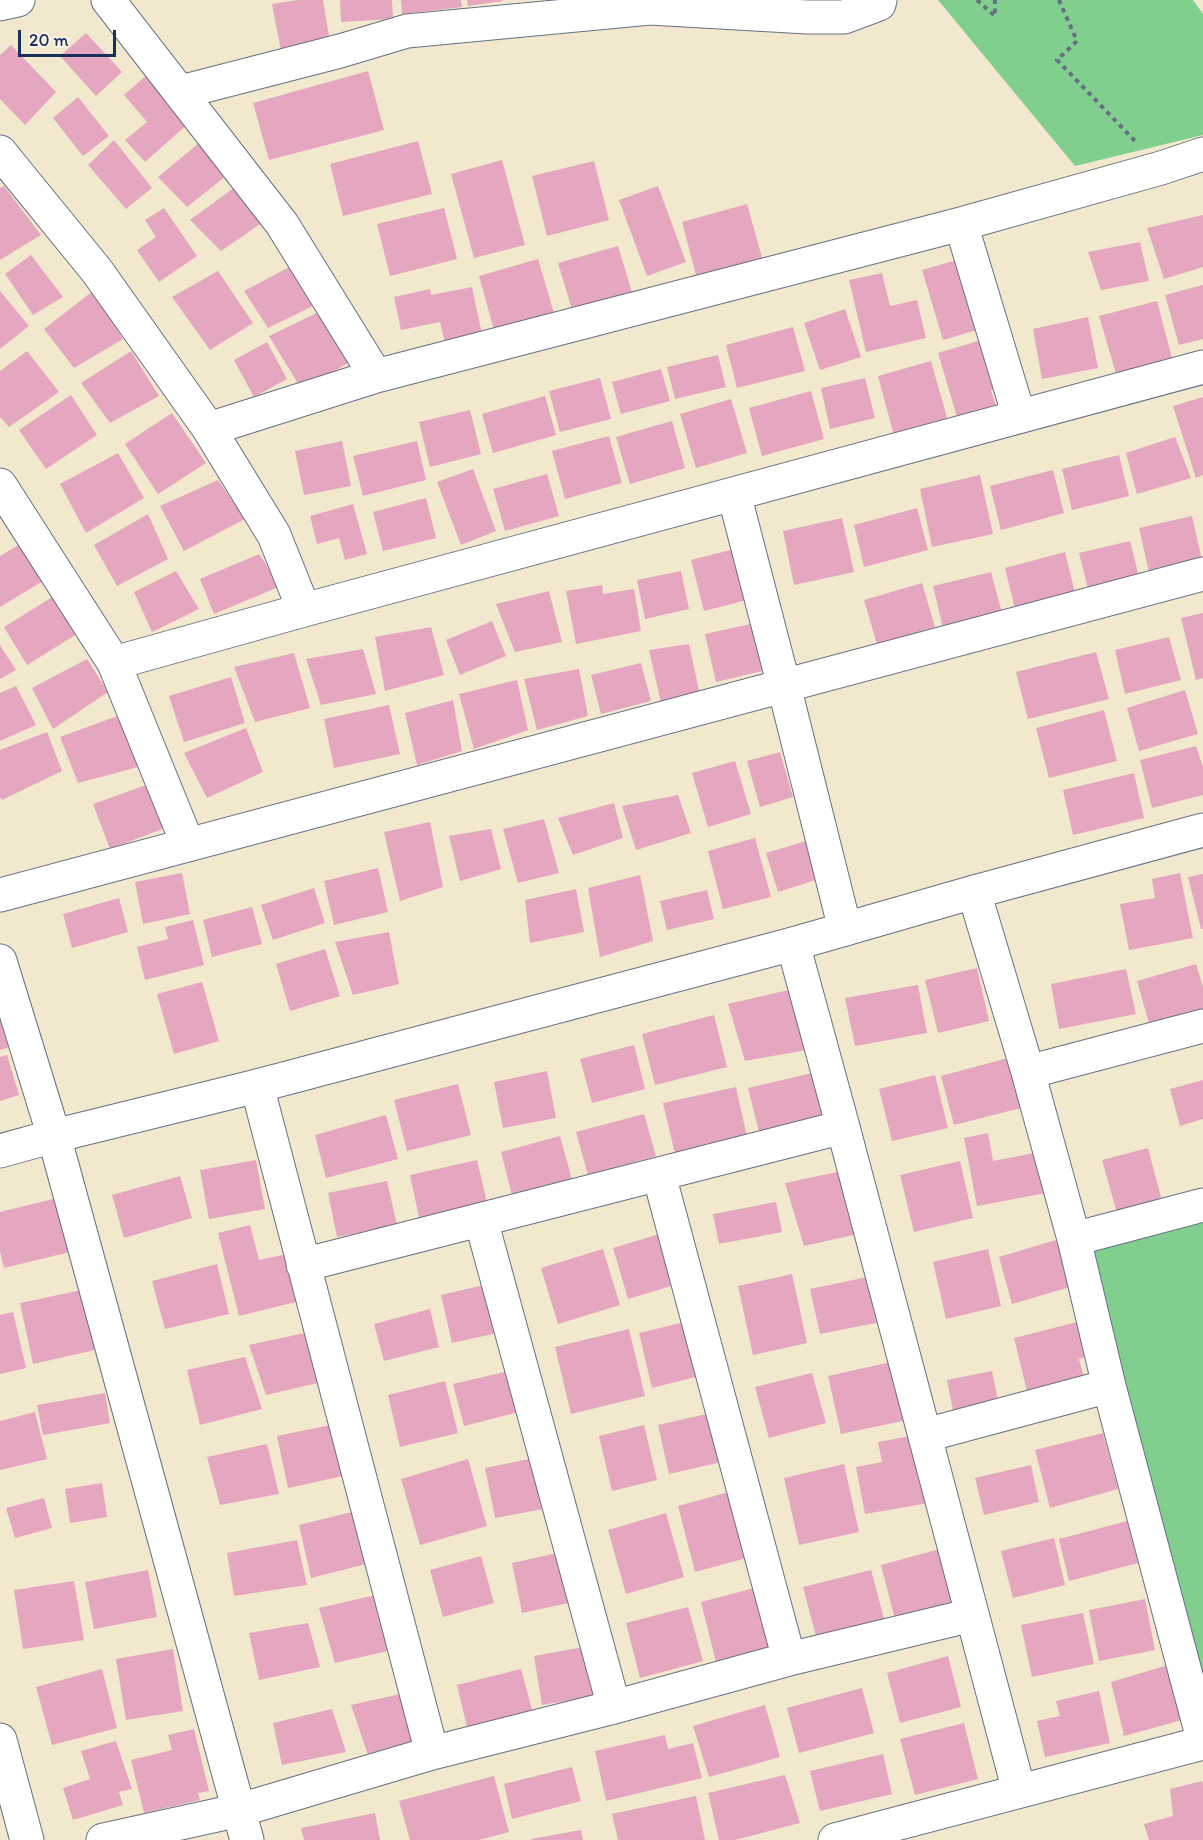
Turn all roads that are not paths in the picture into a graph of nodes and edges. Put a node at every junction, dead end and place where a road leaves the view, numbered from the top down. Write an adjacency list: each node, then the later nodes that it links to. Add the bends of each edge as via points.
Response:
1 (18, 0): 4 (street)
2 (108, 0): 5 (street)
3 (880, 0): 5 (street, via 879,4 844,17 650,8 407,31)
4 (0, 4)
5 (181, 92): 10 (street, via 282,224)
6 (0, 152): 12 (street, via 97,271)
7 (1203, 154): 8 (street)
8 (961, 224): 10 (street); 11 (street)
9 (1203, 367): 11 (street)
10 (376, 376): 12 (street)
11 (1019, 416): 14 (street)
12 (209, 429): 16 (street, via 274,535)
13 (0, 485): 17 (street)
14 (734, 494): 16 (street); 18 (street)
15 (1203, 574): 18 (street)
16 (304, 609): 17 (street)
17 (114, 663): 20 (street)
18 (784, 686): 20 (street); 23 (street)
19 (1203, 830): 21 (street)
20 (188, 844): 22 (street)
21 (974, 892): 23 (street); 27 (street)
22 (0, 895)
23 (845, 929): 24 (street)
24 (793, 944): 28 (street); 29 (street)
25 (0, 961): 30 (street)
26 (1203, 1026): 27 (street)
27 (1028, 1072): 35 (street)
28 (257, 1086): 30 (street); 36 (street)
29 (843, 1127): 32 (street); 38 (street)
30 (54, 1136): 31 (street); 46 (street)
31 (0, 1151)
32 (659, 1175): 34 (street); 40 (street)
33 (1203, 1205): 35 (street)
34 (481, 1220): 36 (street); 41 (street)
35 (1074, 1239): 37 (street)
36 (303, 1266): 44 (street)
37 (1109, 1386): 38 (street); 43 (street)
38 (926, 1435): 39 (street)
39 (972, 1615): 40 (street); 45 (street)
40 (789, 1659): 41 (street)
41 (614, 1707): 44 (street)
42 (0, 1740): 47 (street)
43 (1203, 1741): 45 (street)
44 (432, 1753): 46 (street)
45 (1019, 1791): 49 (street)
46 (244, 1825): 48 (street)
47 (27, 1840)
48 (103, 1840)
49 (835, 1840)

